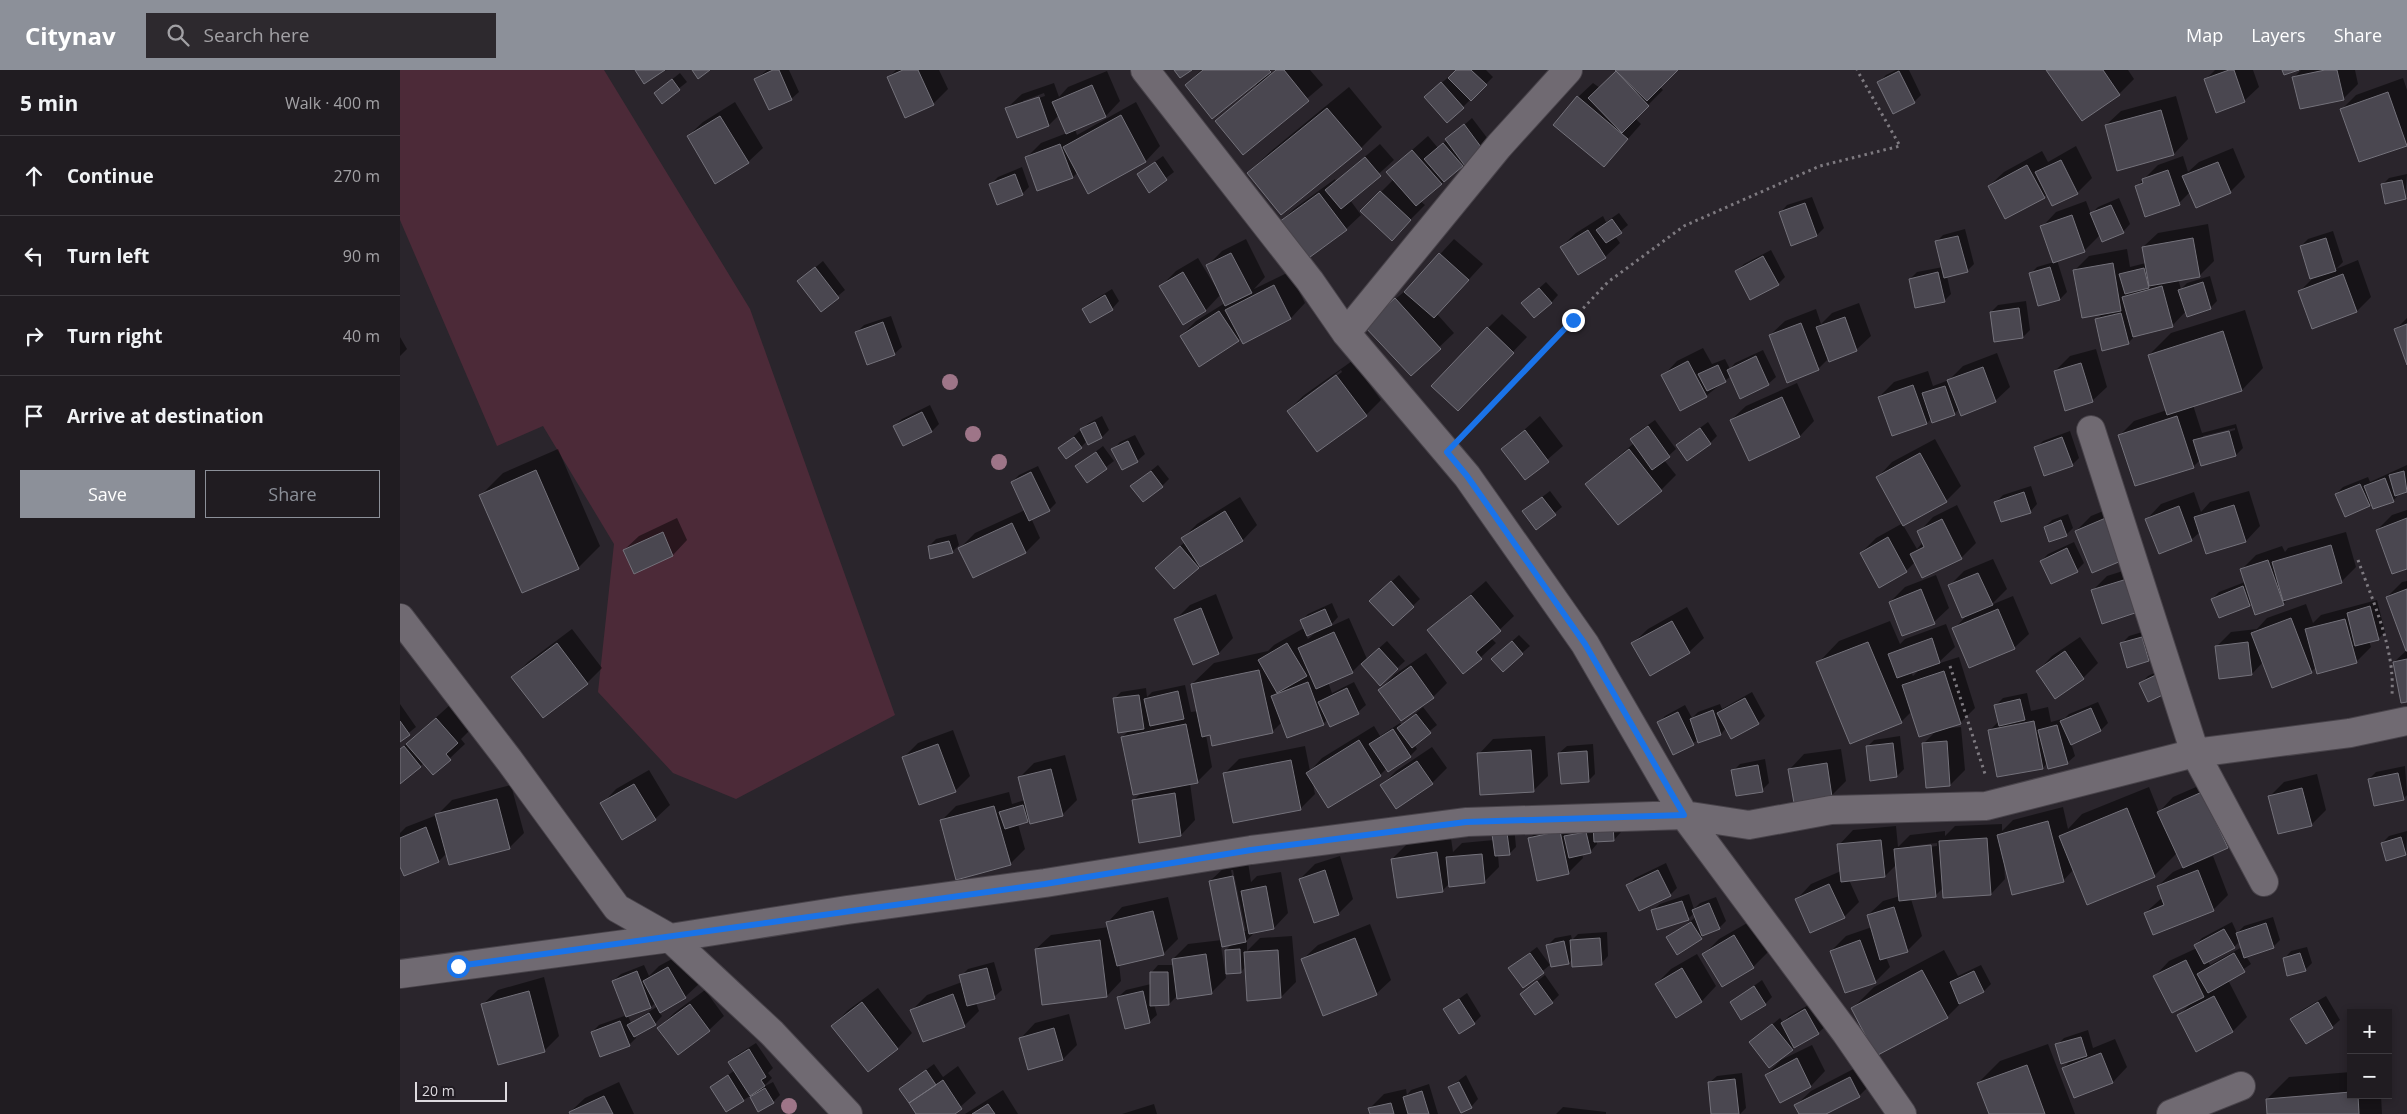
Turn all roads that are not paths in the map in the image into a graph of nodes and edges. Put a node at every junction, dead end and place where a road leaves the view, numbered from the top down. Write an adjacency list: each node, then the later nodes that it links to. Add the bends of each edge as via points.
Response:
1 (1145, 70): 3 (street, via 1310,281)
2 (1568, 70): 3 (street, via 1499,146)
3 (1346, 333): 8 (street, via 1467,476 1585,644)
4 (2091, 430): 7 (street)
5 (400, 618): 10 (street, via 617,908)
6 (2398, 723): 7 (street, via 2350,733)
7 (2195, 753): 8 (street, via 1994,804 1830,810 1749,824); 9 (street)
8 (1684, 815): 10 (street, via 1466,822 1251,850 1045,884); 14 (street)
9 (2264, 882)
10 (670, 938): 11 (street); 13 (street, via 772,1033)
11 (400, 974)
12 (2241, 1086): 15 (street)
13 (848, 1114)
14 (1902, 1114)
15 (2172, 1114)

